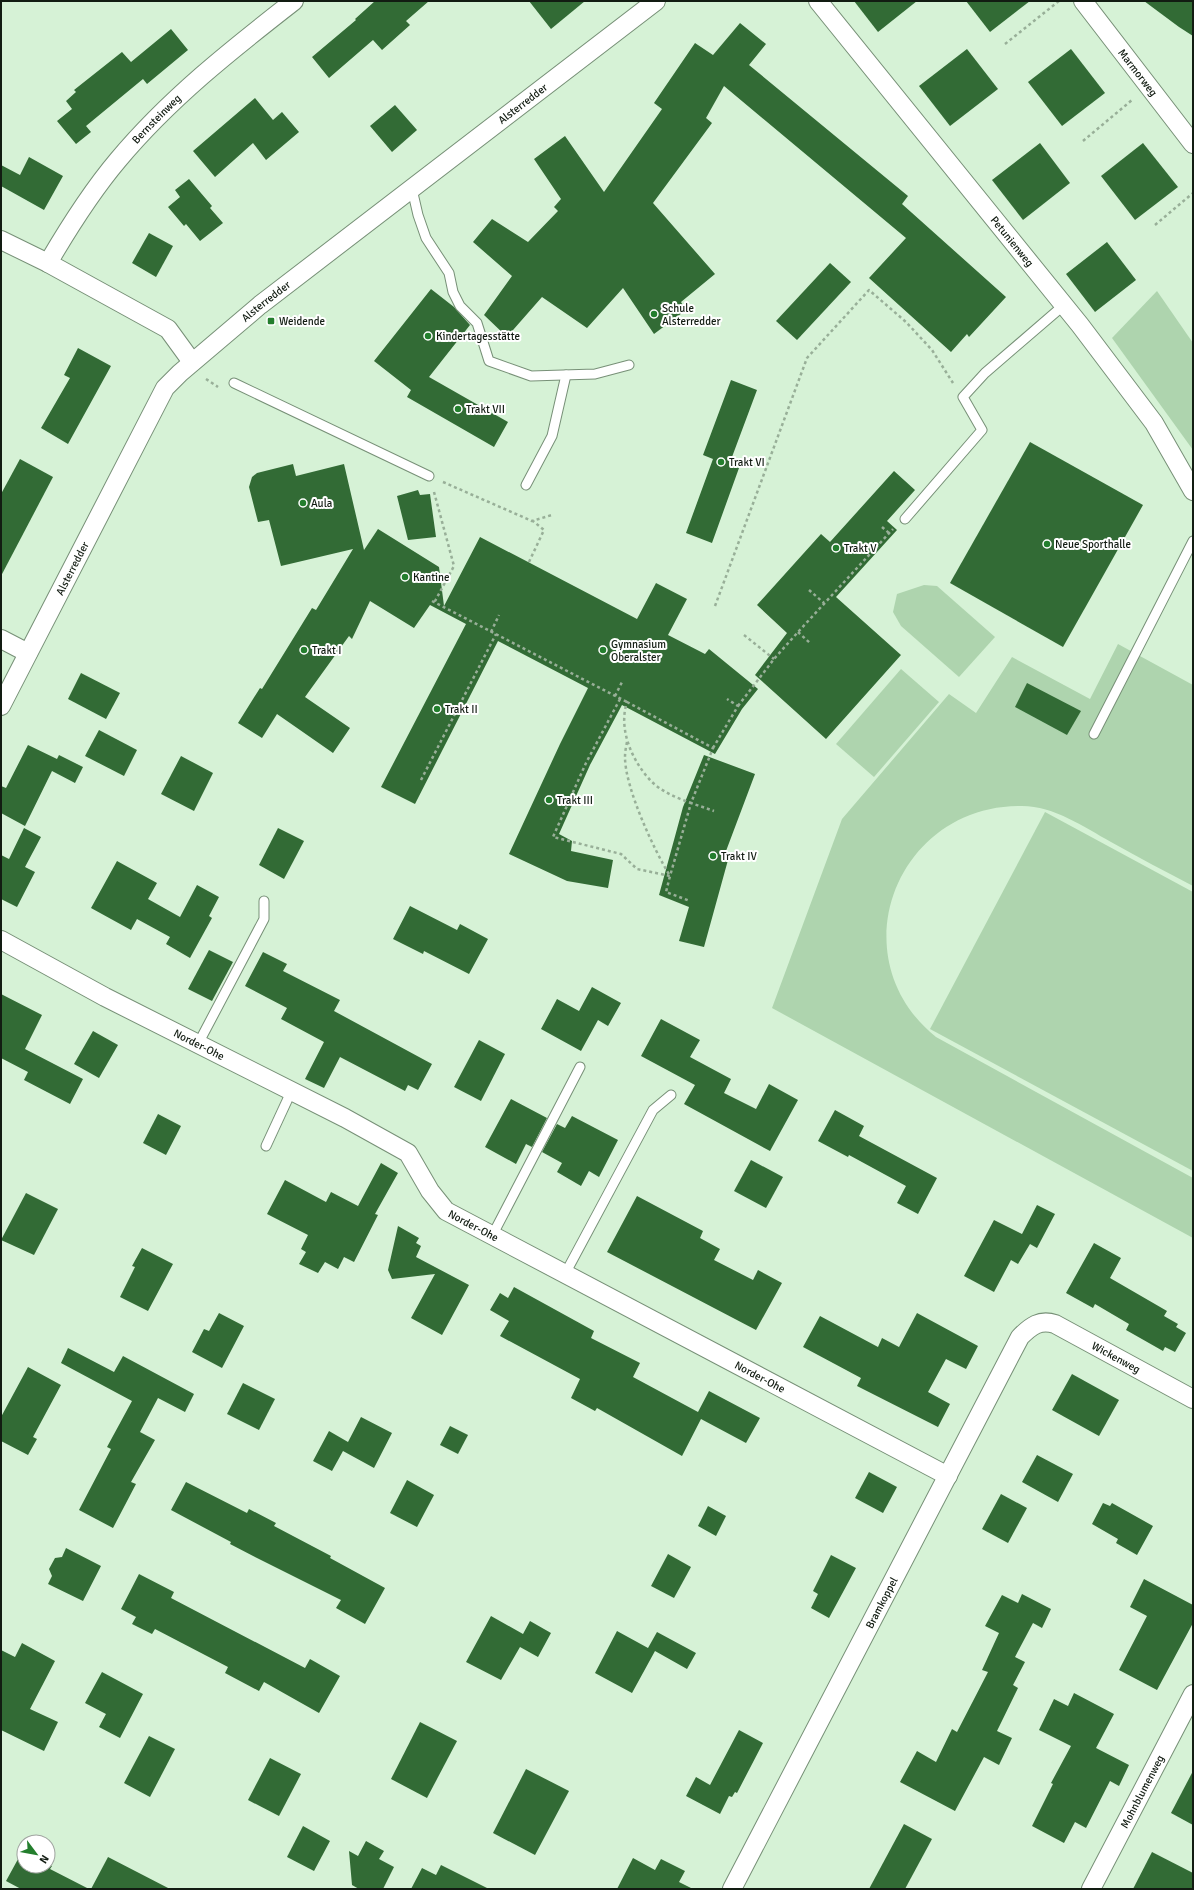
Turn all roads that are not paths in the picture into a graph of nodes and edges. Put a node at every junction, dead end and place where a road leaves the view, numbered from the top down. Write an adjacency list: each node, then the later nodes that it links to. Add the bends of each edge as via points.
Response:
1 (294, 1): 8 (street, Bernsteinweg, via 228,52 146,129 96,188)
2 (656, 1): 6 (street, Alsterredder)
3 (818, 1): 9 (street, Petunienweg)
4 (1083, 1): 5 (street, Marmorweg)
5 (1193, 144)
6 (412, 189): 10 (street, Alsterredder, via 260,305); 12 (lane, via 426,238 449,273 453,292 460,306 477,323 489,361 531,376)
7 (1, 240): 8 (street)
8 (48, 263): 10 (street, via 168,329)
9 (1064, 305): 16 (street, Petunienweg, via 1154,423); 17 (lane, via 986,373 963,397 982,430)
10 (192, 362): 20 (street, Alsterredder, via 165,388 153,408)
11 (629, 365): 12 (lane, via 595,374)
12 (566, 375): 15 (lane, via 552,436)
13 (234, 383): 14 (lane)
14 (429, 476)
15 (526, 485)
16 (1193, 491)
17 (905, 519)
18 (1193, 541): 22 (lane)
19 (1, 639): 20 (street)
20 (28, 653): 21 (street, Alsterredder)
21 (1, 706)
22 (1094, 734)
23 (264, 901): 25 (lane, via 264,919)
24 (1, 940): 25 (street, Norder-Ohe)
25 (198, 1044): 27 (street, Norder-Ohe)
26 (580, 1067): 30 (lane)
27 (291, 1092): 29 (lane); 30 (street, Norder-Ohe, via 345,1118 408,1154 430,1191 446,1211)
28 (671, 1095): 31 (lane, via 653,1110)
29 (266, 1146)
30 (492, 1236): 31 (street, Norder-Ohe)
31 (565, 1274): 34 (street, Norder-Ohe)
32 (1038, 1323): 33 (street, Wickenweg, via 1048,1321 1055,1324); 34 (street, Bramkoppel, via 1020,1337)
33 (1193, 1399)
34 (948, 1476): 36 (street, Bramkoppel)
35 (1193, 1694): 37 (street, Mohnblumenweg)
36 (732, 1889)
37 (1091, 1889)

